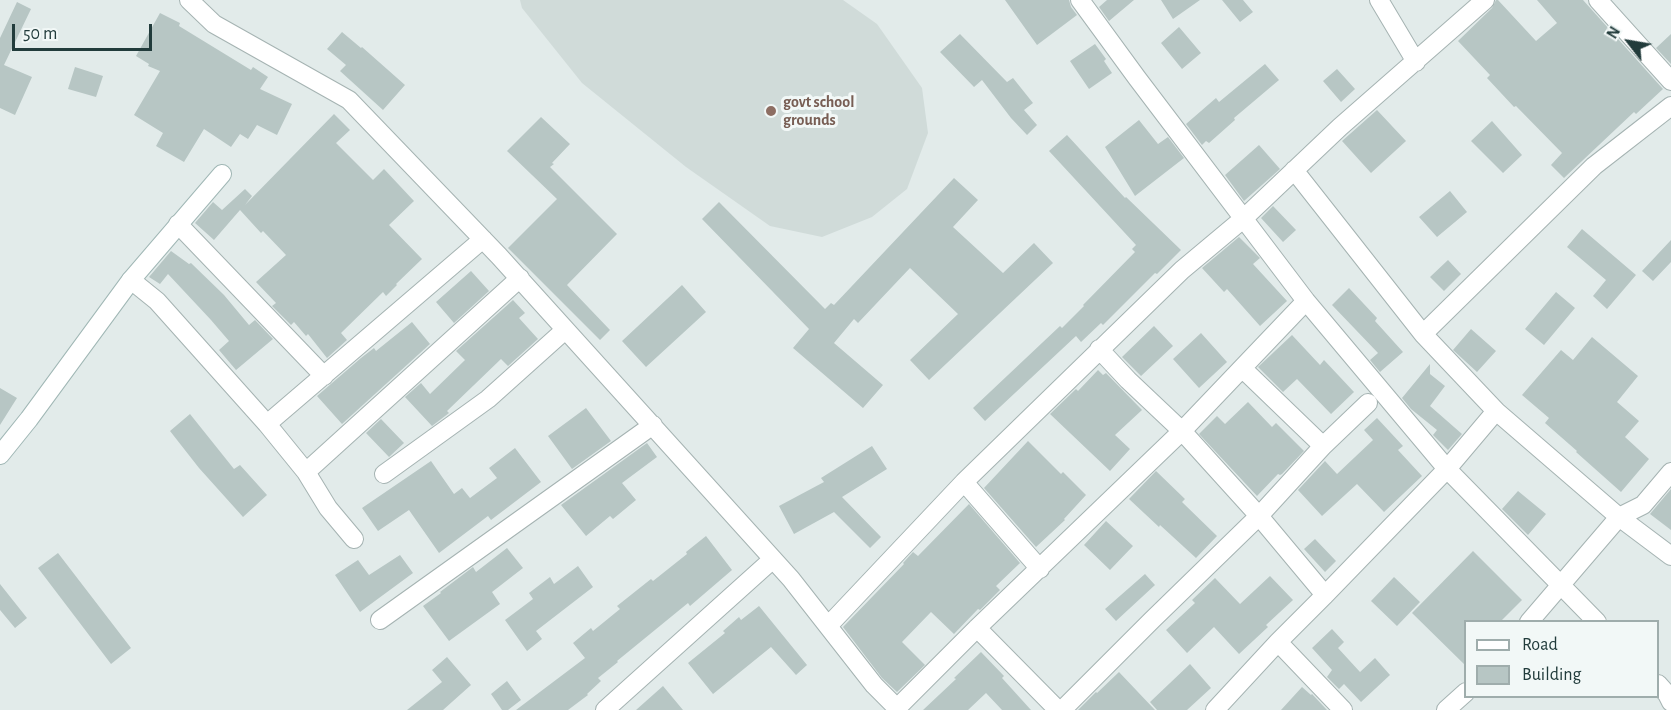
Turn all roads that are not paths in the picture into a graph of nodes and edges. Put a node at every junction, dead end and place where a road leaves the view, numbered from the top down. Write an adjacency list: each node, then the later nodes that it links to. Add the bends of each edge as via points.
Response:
1 (189, 0): 13 (street, via 214,24 349,100)
2 (1379, 0): 6 (street)
3 (1485, 0): 6 (street)
4 (1598, 0): 7 (street)
5 (1084, 1): 11 (street)
6 (1416, 62): 9 (street)
7 (1671, 81)
8 (1671, 106): 18 (street, via 1594,166)
9 (1294, 170): 11 (street); 18 (street)
10 (222, 174): 12 (street)
11 (1243, 219): 16 (street); 19 (street, via 1182,270)
12 (178, 224): 15 (street); 21 (street)
13 (483, 239): 14 (street); 21 (street)
14 (520, 278): 17 (street); 30 (street)
15 (131, 280): 24 (street, via 157,301); 28 (street)
16 (1306, 301): 20 (street); 29 (street)
17 (565, 330): 25 (street); 32 (street, via 488,399)
18 (1423, 334): 23 (street)
19 (1099, 349): 26 (street); 33 (street)
20 (1242, 368): 26 (street); 27 (street)
21 (324, 376): 24 (street)
22 (1368, 403): 27 (street)
23 (1496, 411): 29 (street); 35 (street)
24 (267, 424): 30 (street)
25 (652, 425): 38 (street); 42 (street)
26 (1182, 431): 34 (street); 39 (street)
27 (1323, 446): 34 (street)
28 (0, 455)
29 (1447, 470): 40 (street); 41 (street)
30 (306, 472): 36 (street, via 328,508)
31 (1671, 472): 35 (street, via 1643,505)
32 (384, 474)
33 (964, 482): 39 (street); 45 (street)
34 (1258, 516): 41 (street); 53 (street)
35 (1619, 517): 37 (street); 40 (street)
36 (354, 539)
37 (1671, 556)
38 (773, 559): 45 (street); 52 (street)
39 (1040, 569): 46 (street)
40 (1561, 584): 43 (street); 44 (street)
41 (1325, 595): 47 (street)
42 (380, 620)
43 (1530, 620)
44 (1596, 620)
45 (828, 626): 51 (street)
46 (977, 628): 51 (street); 53 (street)
47 (1278, 642): 54 (street); 55 (street)
48 (1659, 685): 50 (street)
49 (1464, 694): 56 (street)
50 (1671, 702)
51 (897, 709)
52 (605, 710)
53 (1060, 710)
54 (1215, 710)
55 (1343, 710)
56 (1446, 710)

